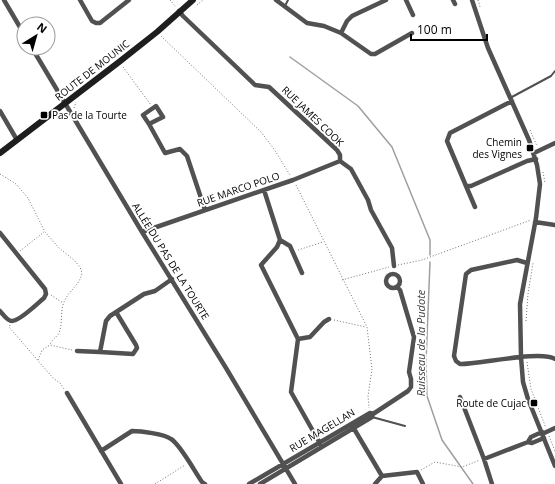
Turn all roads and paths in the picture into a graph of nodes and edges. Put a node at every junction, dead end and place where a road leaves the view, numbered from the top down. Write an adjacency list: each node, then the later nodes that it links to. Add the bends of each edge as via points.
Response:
1 (4, 0): 16 (street)
2 (80, 0): 3 (street, via 92,22 100,23)
3 (129, 0)
4 (170, 0): 14 (path)
5 (193, 0): 14 (main road, ROUTE DE MOUNIC)
6 (276, 0): 12 (street)
7 (288, 0): 12 (lane)
8 (386, 0): 18 (street, via 352,16)
9 (406, 0): 15 (street)
10 (472, 0): 23 (street, via 488,48)
11 (478, 0): 13 (path)
12 (285, 6): 18 (street, via 307,23)
13 (480, 7)
14 (179, 11): 17 (main road, ROUTE DE MOUNIC); 34 (street, RUE JAMES COOK, via 255,85 269,87 337,150)
15 (413, 15)
16 (16, 20)
17 (157, 32): 21 (main road, ROUTE DE MOUNIC); 37 (path, via 261,132)
18 (341, 33): 19 (street, via 371,54)
19 (412, 33)
20 (37, 56): 24 (street, ALLÉE DU PAS DE LA TOURTE)
21 (119, 62): 24 (main road, ROUTE DE MOUNIC); 25 (path)
22 (555, 71): 23 (lane)
23 (511, 100): 31 (street); 38 (street, via 450,133 447,141)
24 (64, 103): 29 (main road, ROUTE DE MOUNIC); 46 (street, ALLÉE DU PAS DE LA TOURTE)
25 (154, 108): 27 (street, via 143,115); 27 (street, via 156,106 163,117)
26 (0, 111): 29 (street)
27 (149, 124): 42 (street, via 165,153 180,149 187,156)
28 (528, 126): 31 (path)
29 (17, 140): 32 (main road, ROUTE DE MOUNIC)
30 (555, 143): 31 (street)
31 (537, 152): 33 (street)
32 (0, 153)
33 (536, 159): 38 (street); 43 (street, via 540,184)
34 (340, 161): 37 (street, RUE MARCO POLO); 54 (street, RUE JAMES COOK, via 351,169 368,200 392,248)
35 (543, 170): 39 (path)
36 (0, 174): 45 (path, via 16,184 28,198)
37 (293, 180): 40 (street, RUE MARCO POLO); 49 (path)
38 (466, 186): 41 (street)
39 (544, 189)
40 (264, 190): 42 (street, RUE MARCO POLO); 48 (street)
41 (475, 207)
42 (205, 210): 46 (street, RUE MARCO POLO)
43 (535, 220): 44 (street); 52 (street); 54 (path, via 422,260)
44 (555, 225)
45 (45, 232): 51 (path); 60 (path, via 74,260 82,273)
46 (142, 232): 56 (street, ALLÉE DU PAS DE LA TOURTE)
47 (0, 233): 51 (street)
48 (280, 240): 50 (street); 67 (street, via 261,265)
49 (323, 241): 50 (path); 57 (path)
50 (293, 251): 55 (street)
51 (17, 254): 59 (street, via 45,289)
52 (528, 263): 71 (street, via 520,304); 71 (street, via 517,260 471,270 466,274 454,350 456,361 460,364)
53 (533, 263): 65 (path)
54 (394, 266): 57 (path)
55 (302, 273)
56 (172, 279): 62 (street); 88 (street, ALLÉE DU PAS DE LA TOURTE)
57 (342, 280): 66 (path)
58 (397, 287): 76 (street, RUE MAGELLAN, via 414,337 409,372 411,387)
59 (46, 294): 60 (path); 64 (street, via 18,319)
60 (64, 303): 68 (path, via 59,332)
61 (0, 310): 64 (street)
62 (116, 312): 70 (street, via 106,322); 70 (street, via 137,348 133,354)
63 (329, 319): 66 (path); 67 (street, via 310,337)
64 (11, 320): 73 (path, via 9,327)
65 (526, 322)
66 (367, 328): 76 (path, via 372,369 368,396)
67 (298, 339): 82 (street, via 291,392)
68 (50, 345): 69 (path); 73 (path, via 42,350)
69 (77, 351): 70 (street)
70 (100, 352)
71 (524, 357): 72 (street, via 549,356); 80 (path, via 531,389); 81 (street, via 523,382)
72 (555, 359)
73 (38, 360): 74 (path)
74 (67, 393): 84 (street)
75 (460, 397): 86 (street)
76 (372, 415): 77 (street, RUE MAGELLAN); 78 (lane)
77 (352, 426): 82 (street, RUE MAGELLAN); 83 (street, RUE MAGELLAN); 92 (street)
78 (405, 426)
79 (555, 428): 80 (street)
80 (547, 431): 81 (street); 85 (path)
81 (543, 435): 86 (street, via 532,443 528,442); 89 (street)
82 (320, 442): 83 (street); 88 (street, RUE MAGELLAN)
83 (322, 447): 90 (street, RUE MAGELLAN)
84 (101, 451): 87 (street, via 127,433 138,431 172,439); 93 (street)
85 (555, 451)
86 (484, 459): 91 (path, via 462,467 435,462); 101 (street)
87 (189, 462): 94 (path); 95 (street)
88 (283, 464): 90 (street, ALLÉE DU PAS DE LA TOURTE); 96 (street, RUE MAGELLAN)
89 (555, 466)
90 (286, 469): 97 (street, RUE MAGELLAN); 98 (street, ALLÉE DU PAS DE LA TOURTE)
91 (417, 472): 92 (street); 100 (street)
92 (382, 476): 99 (street)
93 (121, 484)
94 (155, 484)
95 (206, 484)
96 (249, 484)
97 (260, 484)
98 (295, 484)
99 (375, 484)
100 (423, 484)
101 (492, 484)

